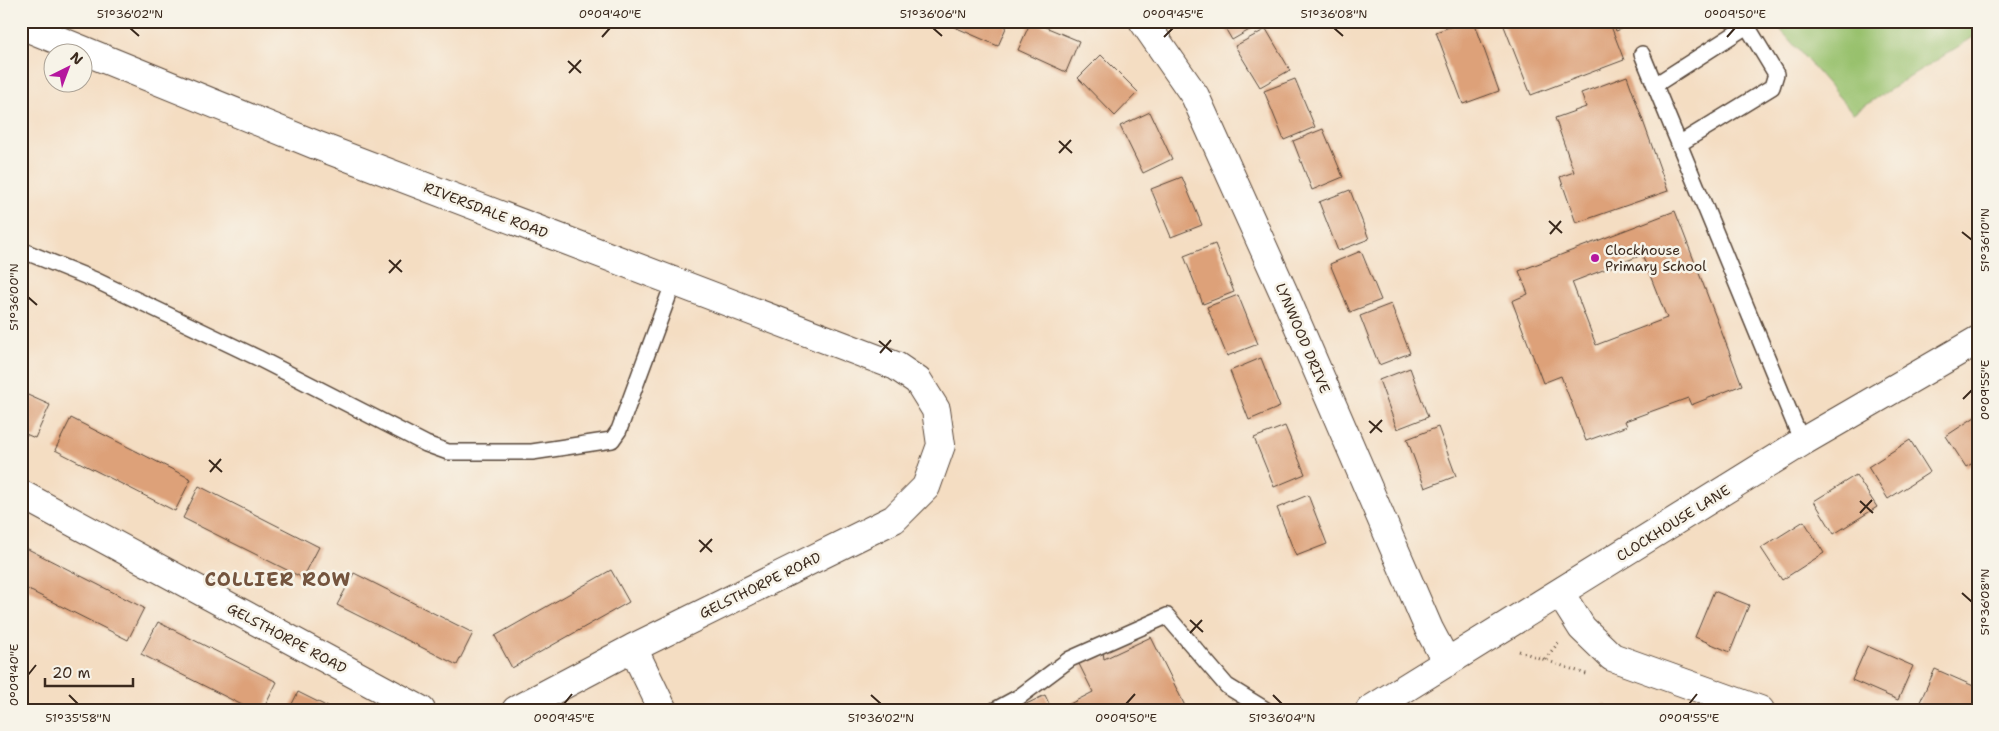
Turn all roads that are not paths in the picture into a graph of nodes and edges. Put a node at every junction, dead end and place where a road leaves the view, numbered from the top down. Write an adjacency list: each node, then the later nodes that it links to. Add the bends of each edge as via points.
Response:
1 (1143, 21): 15 (street, LYNWOOD DRIVE, via 1195,96 1291,309 1428,629)
2 (1746, 24): 5 (lane); 6 (lane, via 1776,74 1772,87)
3 (21, 26): 8 (street, RIVERSDALE ROAD, via 316,146)
4 (1642, 54): 5 (lane)
5 (1655, 85): 6 (lane)
6 (1679, 144): 11 (lane)
7 (21, 250): 8 (lane, via 95,280 448,452 532,452 612,440 619,430)
8 (674, 282): 10 (street, RIVERSDALE ROAD, via 896,366 918,381)
9 (1978, 340): 11 (street, CLOCKHOUSE LANE)
10 (936, 410): 14 (street, GELSTHORPE ROAD, via 941,445 926,487 894,519)
11 (1802, 442): 13 (street, CLOCKHOUSE LANE)
12 (21, 494): 16 (street, GELSTHORPE ROAD)
13 (1560, 593): 15 (street, CLOCKHOUSE LANE); 22 (street, via 1582,628 1612,658)
14 (633, 648): 17 (street, GELSTHORPE ROAD); 18 (street)
15 (1447, 663): 21 (street, CLOCKHOUSE LANE)
16 (421, 710)
17 (516, 710)
18 (663, 710)
19 (996, 710): 20 (lane, via 1019,698 1070,659 1167,616 1227,686)
20 (1266, 710)
21 (1370, 710)
22 (1760, 710)

